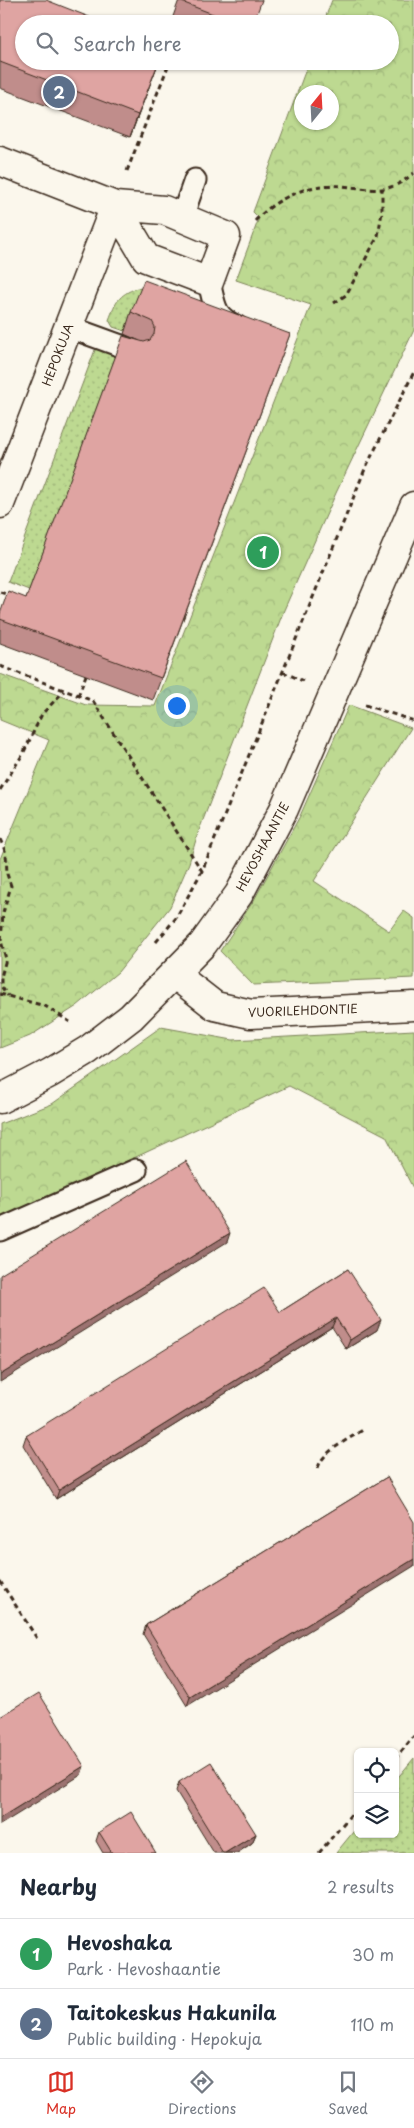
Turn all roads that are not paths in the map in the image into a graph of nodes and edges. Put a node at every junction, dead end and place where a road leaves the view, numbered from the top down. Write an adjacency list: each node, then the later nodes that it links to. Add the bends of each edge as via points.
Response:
1 (0, 161): 3 (street)
2 (195, 180): 4 (lane)
3 (115, 206): 4 (street, via 164,210); 5 (street, via 146,258); 6 (street, HEPOKUJA)
4 (182, 217): 5 (street, via 226,236)
5 (210, 282): 7 (lane, via 221,319)
6 (69, 327): 8 (lane); 9 (street, HEPOKUJA)
7 (256, 334)
8 (135, 351)
9 (0, 504)
10 (414, 506): 11 (street, HEVOSHAANTIE, via 284,809 238,894 203,944)
11 (174, 974): 12 (street, VUORILEHDONTIE, via 215,1006 251,1014); 13 (street, HEVOSHAANTIE, via 131,1017 88,1050)
12 (414, 1006)
13 (0, 1099)
14 (136, 1170): 15 (lane)
15 (0, 1230)

